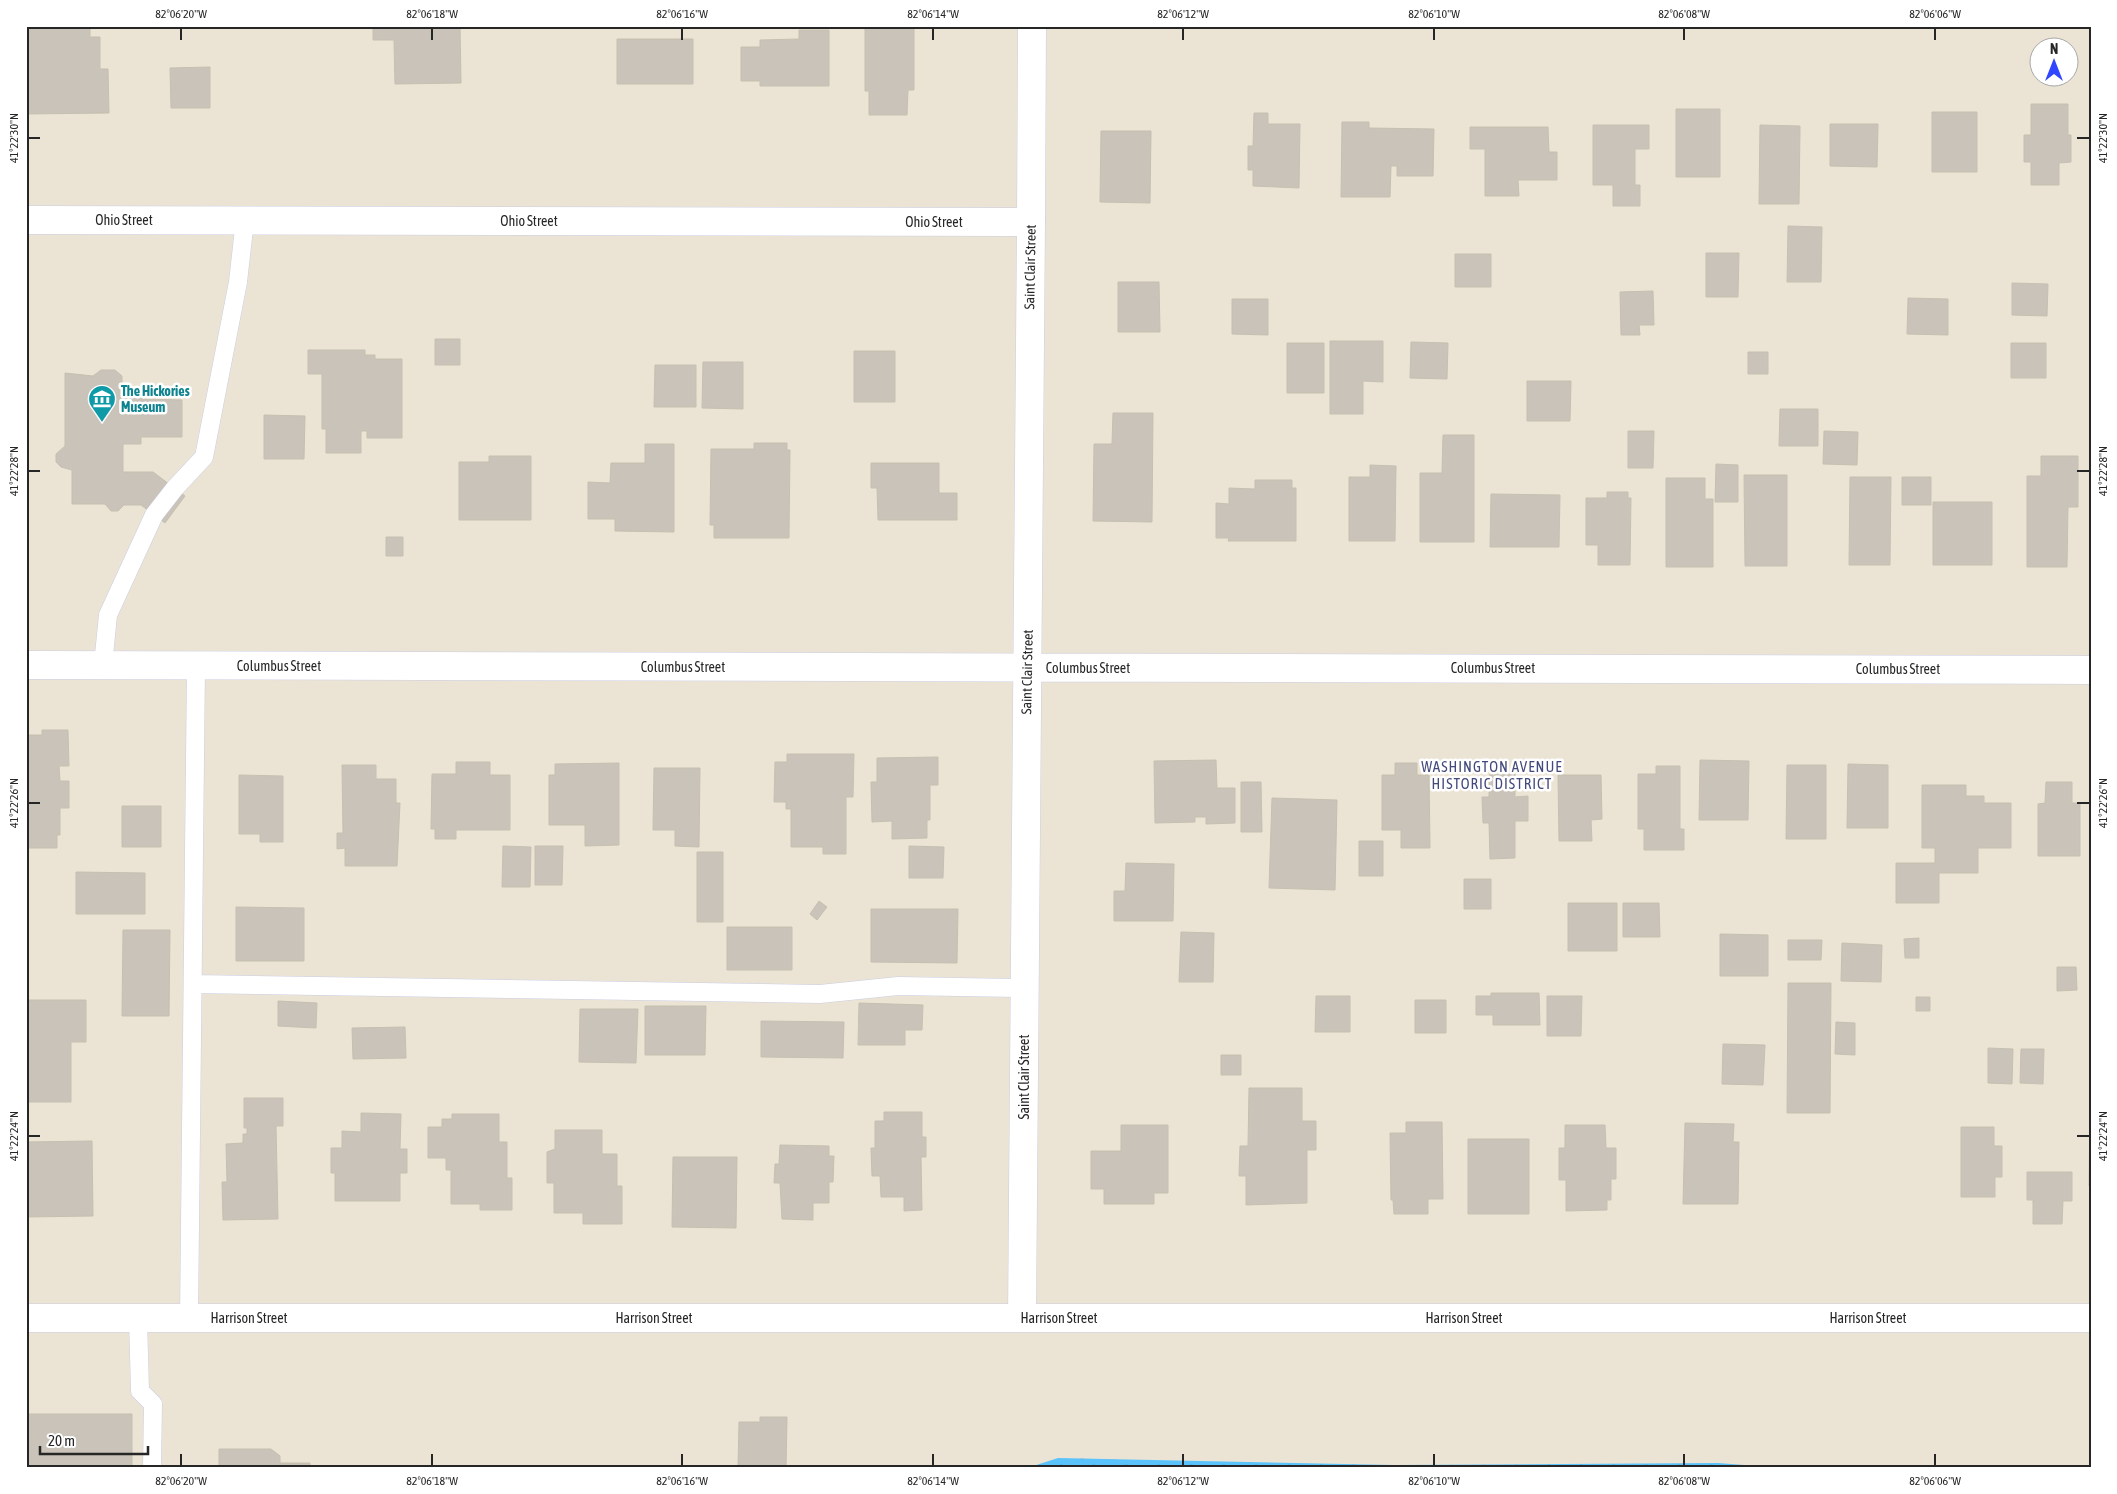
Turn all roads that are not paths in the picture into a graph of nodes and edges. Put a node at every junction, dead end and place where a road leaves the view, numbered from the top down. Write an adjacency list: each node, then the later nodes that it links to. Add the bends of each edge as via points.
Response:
1 (1032, 26): 4 (street, Saint Clair Street)
2 (26, 220): 3 (street, Ohio Street)
3 (245, 220): 4 (street, Ohio Street); 6 (lane, via 238,282 204,457 154,515 108,615)
4 (1031, 222): 8 (street, Saint Clair Street)
5 (26, 665): 6 (street, Columbus Street)
6 (103, 665): 7 (street, Columbus Street)
7 (196, 666): 8 (street, Columbus Street); 10 (lane)
8 (1027, 668): 9 (street, Columbus Street); 11 (street, Saint Clair Street)
9 (2091, 670)
10 (193, 984): 11 (lane, via 820,994 898,986); 14 (lane)
11 (1025, 988): 15 (street, Saint Clair Street)
12 (26, 1318): 13 (street, Harrison Street)
13 (138, 1318): 14 (street, Harrison Street); 17 (lane, via 140,1391 153,1404)
14 (189, 1318): 15 (street, Harrison Street)
15 (1022, 1318): 16 (street, Harrison Street)
16 (2091, 1318)
17 (152, 1468)

